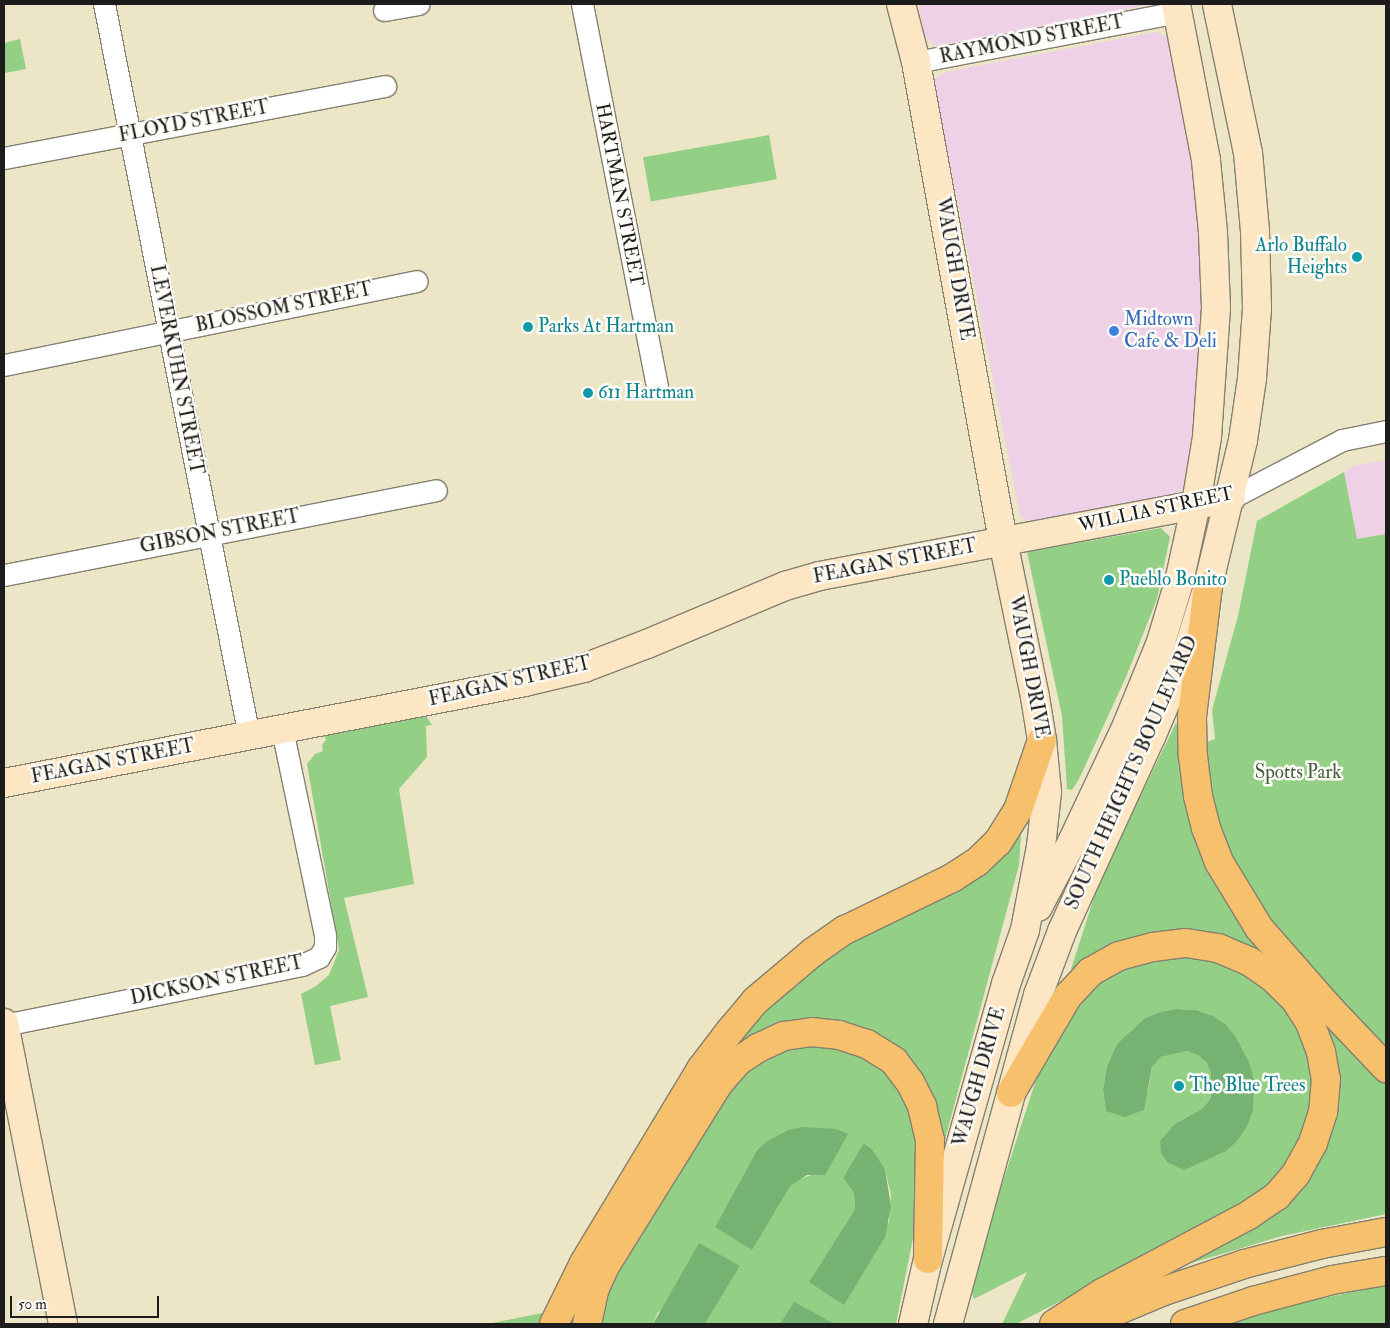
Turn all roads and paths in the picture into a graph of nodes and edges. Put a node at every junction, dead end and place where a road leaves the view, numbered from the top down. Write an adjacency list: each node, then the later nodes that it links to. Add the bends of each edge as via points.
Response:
1 (104, 4): 10 (street, LEVERKUHN STREET)
2 (418, 4): 7 (street)
3 (582, 4): 17 (street, HARTMAN STREET)
4 (901, 4): 8 (main road, WAUGH DRIVE)
5 (1218, 4): 6 (main road); 12 (main road, SOUTH HEIGHTS BOULEVARD, via 1248,153)
6 (1177, 8): 8 (street, RAYMOND STREET); 13 (main road, SOUTH HEIGHTS BOULEVARD, via 1206,160)
7 (384, 10)
8 (916, 62): 23 (main road, WAUGH DRIVE)
9 (385, 86): 10 (street, FLOYD STREET)
10 (130, 134): 11 (street, FLOYD STREET); 15 (street, LEVERKUHN STREET)
11 (4, 158)
12 (1252, 200): 13 (main road); 20 (main road, SOUTH HEIGHTS BOULEVARD, via 1255,328 1249,396)
13 (1210, 202): 21 (main road, SOUTH HEIGHTS BOULEVARD, via 1216,308 1213,375)
14 (417, 281): 15 (street, BLOSSOM STREET)
15 (169, 331): 16 (street, BLOSSOM STREET); 22 (street, LEVERKUHN STREET)
16 (4, 365)
17 (657, 386)
18 (1386, 432): 20 (street, WILLIA STREET, via 1342,440)
19 (436, 490): 22 (street, GIBSON STREET)
20 (1231, 498): 21 (main road, WILLIA STREET); 25 (main road, SOUTH HEIGHTS BOULEVARD)
21 (1196, 504): 23 (main road, WILLIA STREET); 30 (main road, SOUTH HEIGHTS BOULEVARD, via 1179,582 1161,642 1127,725 1073,840)
22 (208, 535): 24 (street, GIBSON STREET); 27 (street, LEVERKUHN STREET)
23 (1004, 541): 26 (main road, FEAGAN STREET, via 820,576 785,586 584,668); 28 (main road, WAUGH DRIVE)
24 (4, 575)
25 (1208, 586): 32 (main road, via 1192,717 1195,766 1206,828 1219,862 1259,928); 33 (main road, SOUTH HEIGHTS BOULEVARD, via 1188,650 1062,931 1038,995)
26 (282, 730): 27 (main road, FEAGAN STREET); 31 (street, DICKSON STREET, via 325,935 325,947 319,956 302,965)
27 (249, 736): 29 (main road, FEAGAN STREET)
28 (1042, 740): 30 (main road, WAUGH DRIVE, via 1047,792 1042,846); 40 (main road, via 1018,810 998,842 977,862 952,878 845,930 812,952 755,1001 701,1069 584,1263)
29 (4, 782)
30 (1025, 930): 36 (main road, WAUGH DRIVE, via 1006,984)
31 (4, 1024): 34 (main road)
32 (1386, 1068)
33 (1011, 1093): 38 (main road, WAUGH DRIVE); 43 (main road, via 1068,996 1090,972 1118,956 1162,946 1186,943 1218,948 1249,961 1294,998 1310,1023 1321,1052 1326,1079 1323,1112 1313,1143 1296,1174 1277,1196 1249,1215 1102,1293)
34 (10, 1095): 39 (main road)
35 (1386, 1232): 44 (main road, via 1244,1264 1164,1291)
36 (928, 1258): 41 (main road, via 930,1140 922,1106 910,1082 894,1061 867,1044 840,1035 811,1032 784,1036 737,1062 719,1083 605,1266 594,1290); 42 (main road, WAUGH DRIVE)
37 (1386, 1271): 45 (main road, via 1332,1280)
38 (948, 1320)
39 (63, 1324)
40 (554, 1324)
41 (587, 1324)
42 (913, 1324)
43 (1054, 1324)
44 (1085, 1324)
45 (1185, 1324)

